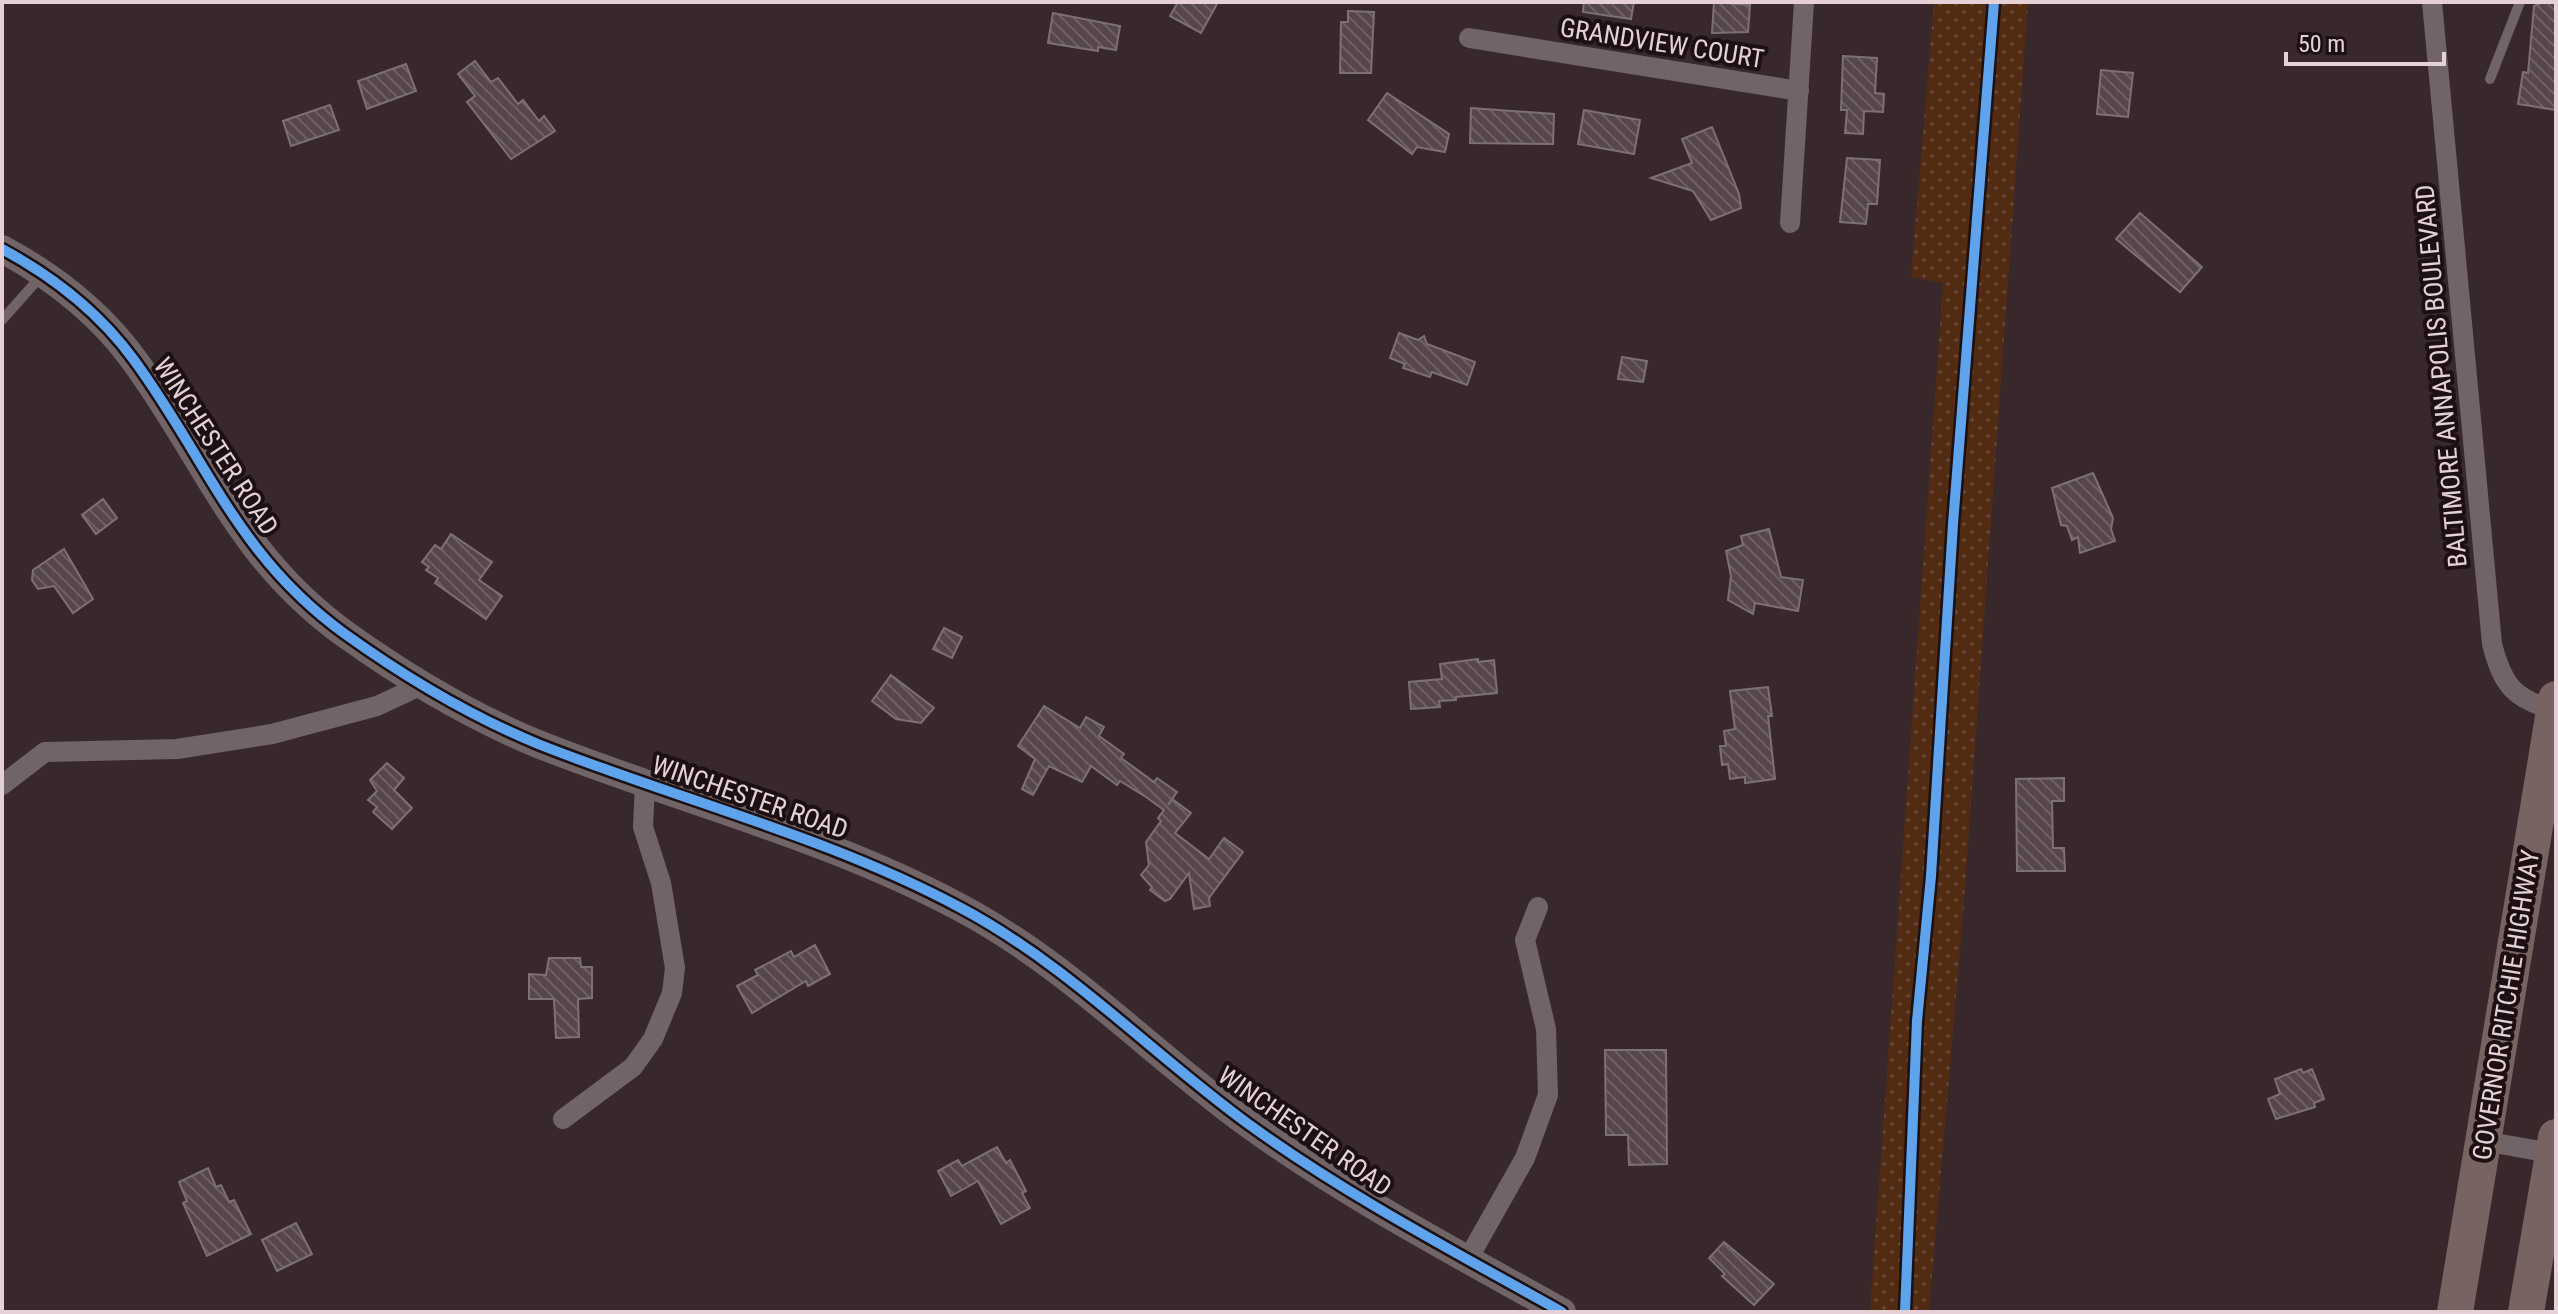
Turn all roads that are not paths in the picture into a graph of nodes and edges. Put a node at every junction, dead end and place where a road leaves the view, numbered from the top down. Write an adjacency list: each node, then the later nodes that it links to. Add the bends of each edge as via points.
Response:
1 (1804, 2): 6 (street)
2 (2432, 2): 12 (street, BALTIMORE ANNAPOLIS BOULEVARD, via 2492,644 2500,673 2519,698)
3 (2520, 2): 5 (lane)
4 (1469, 38): 6 (street, GRANDVIEW COURT)
5 (2490, 79)
6 (1799, 91): 7 (street)
7 (1790, 223)
8 (2, 249): 9 (street, WINCHESTER ROAD)
9 (44, 273): 10 (lane); 11 (street, WINCHESTER ROAD, via 90,310 133,358 242,533 268,565 333,625)
10 (2, 320)
11 (422, 685): 13 (street, WINCHESTER ROAD, via 526,738); 14 (street, via 377,706 272,734 177,749 45,752)
12 (2555, 707): 17 (highway, GOVERNOR RITCHIE HIGHWAY)
13 (645, 784): 16 (street, via 643,827 661,883 675,968 672,993 653,1039 633,1067); 19 (street, WINCHESTER ROAD, via 851,855 1002,931 1089,993 1284,1149)
14 (2, 785)
15 (1538, 907): 19 (street, via 1525,940 1546,1029 1548,1095 1525,1158)
16 (563, 1119)
17 (2484, 1141): 18 (street); 21 (highway, GOVERNOR RITCHIE HIGHWAY)
18 (2555, 1148): 22 (highway)
19 (1468, 1259): 20 (street, WINCHESTER ROAD)
20 (1562, 1312)
21 (2455, 1312)
22 (2526, 1312)

